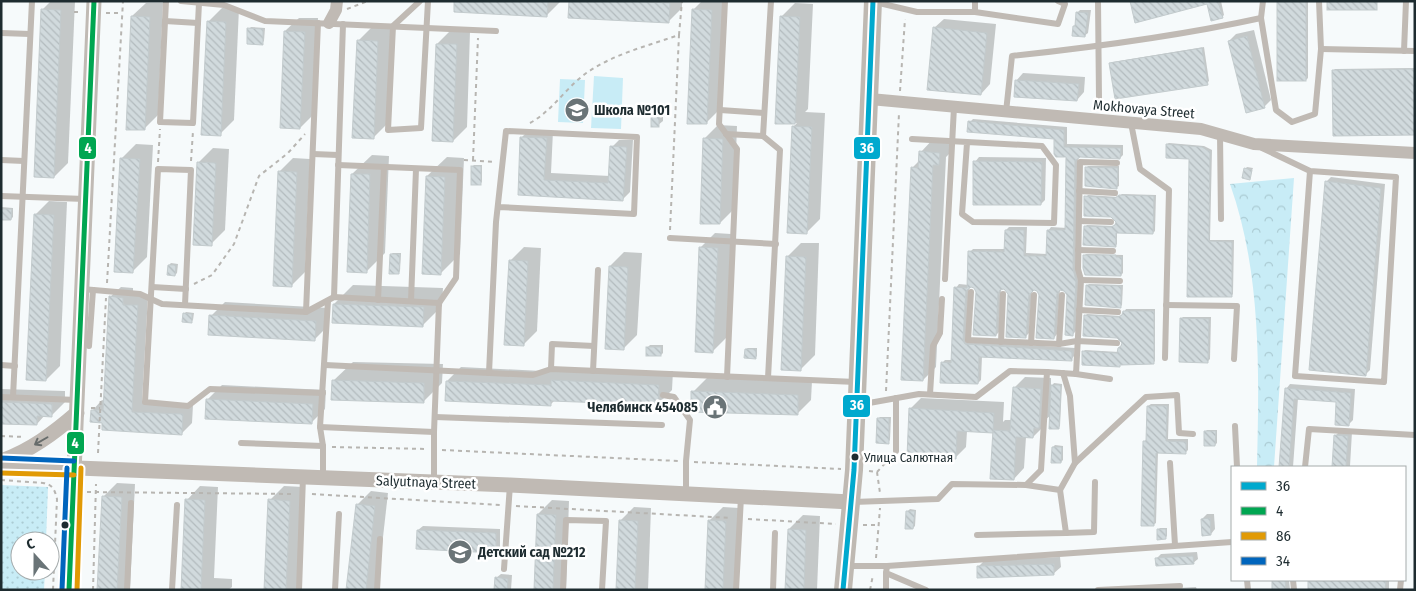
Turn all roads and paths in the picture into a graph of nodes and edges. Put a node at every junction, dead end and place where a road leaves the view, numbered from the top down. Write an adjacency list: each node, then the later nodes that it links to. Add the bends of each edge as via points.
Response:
1 (32, 1): 33 (lane)
2 (94, 1): 77 (street)
3 (122, 1): 94 (path)
4 (166, 1): 24 (lane)
5 (181, 1): 19 (lane)
6 (368, 1): 20 (path, via 344,10)
7 (420, 1): 28 (lane)
8 (428, 1): 29 (lane)
9 (682, 1): 34 (path)
10 (725, 1): 43 (lane)
11 (771, 1): 45 (lane)
12 (874, 1): 21 (lane); 39 (main road)
13 (975, 1): 22 (lane)
14 (1058, 1): 22 (lane, via 1065,4 1058,24)
15 (1098, 1): 35 (lane)
16 (1263, 1): 23 (lane)
17 (1319, 1): 36 (lane)
18 (1406, 1): 37 (lane)
19 (199, 3): 25 (lane, via 224,5 265,21); 26 (lane)
20 (336, 6): 25 (street)
21 (906, 10): 22 (lane); 41 (path)
22 (975, 12)
23 (1261, 18): 35 (lane, via 1200,32); 36 (lane, via 1276,110 1292,122 1315,114)
24 (165, 21): 26 (lane); 46 (lane)
25 (324, 23): 27 (lane); 48 (lane)
26 (198, 24): 47 (lane)
27 (343, 24): 28 (lane); 60 (lane)
28 (393, 26): 29 (lane); 29 (lane, via 388,130 421,128)
29 (426, 28): 30 (lane)
30 (478, 30): 31 (lane); 63 (path)
31 (496, 31)
32 (1, 33): 33 (lane)
33 (30, 34): 64 (lane)
34 (679, 35): 50 (path, via 617,56 585,74 540,118); 82 (path)
35 (1098, 47): 40 (lane); 44 (lane, via 1012,56)
36 (1321, 49): 37 (lane)
37 (1404, 51): 38 (lane)
38 (1415, 51)
39 (870, 99): 41 (street, Mokhovaya Street); 132 (main road)
40 (1099, 99)
41 (900, 102): 42 (street, Mokhovaya Street); 139 (path)
42 (954, 107): 44 (street, Mokhovaya Street); 55 (lane)
43 (720, 110): 45 (lane); 51 (lane, via 719,124)
44 (1006, 112): 49 (street, Mokhovaya Street)
45 (764, 113): 53 (lane)
46 (160, 122): 47 (lane); 69 (path)
47 (193, 123): 71 (path)
48 (314, 123): 58 (lane); 92 (path, via 288,153 259,176 234,244 212,275)
49 (1131, 123): 52 (street, Mokhovaya Street, via 1201,129); 106 (lane, via 1140,169 1169,190)
50 (516, 130): 65 (lane, via 506,131); 78 (lane, via 637,137 634,214)
51 (726, 134): 53 (lane); 83 (lane, via 737,149)
52 (1220, 134): 57 (street, Mokhovaya Street); 79 (lane)
53 (763, 136): 84 (lane, via 780,150)
54 (912, 139): 55 (lane)
55 (952, 142): 56 (lane); 88 (lane)
56 (967, 143): 56 (lane, via 1042,146 1056,165 1054,223 973,222 962,214)
57 (1254, 144): 59 (street, Mokhovaya Street); 72 (lane)
58 (313, 154): 60 (lane); 108 (lane)
59 (1415, 154)
60 (338, 155): 67 (lane)
61 (1, 160): 64 (lane)
62 (464, 160): 63 (path)
63 (473, 160): 65 (path)
64 (24, 161): 76 (lane)
65 (502, 162): 78 (lane)
66 (1116, 164): 73 (lane, via 1080,162)
67 (338, 165): 68 (lane); 99 (lane)
68 (384, 167): 70 (lane); 102 (lane)
69 (158, 168): 71 (lane); 91 (lane)
70 (416, 169): 103 (lane); 104 (lane, via 460,170 456,278)
71 (191, 170): 92 (lane)
72 (1310, 171): 72 (lane, via 1396,178 1384,382 1295,376)
73 (1079, 191): 74 (lane); 80 (lane)
74 (1115, 192)
75 (1, 196): 76 (lane)
76 (22, 196): 77 (lane); 121 (lane)
77 (86, 199): 93 (street)
78 (498, 207): 126 (lane)
79 (1221, 219)
80 (1079, 221): 81 (lane); 85 (lane)
81 (1111, 222)
82 (670, 238): 83 (lane)
83 (733, 242): 84 (lane); 129 (lane)
84 (776, 244): 130 (lane)
85 (1078, 250): 86 (lane); 89 (lane)
86 (1113, 251)
87 (598, 270): 116 (lane)
88 (945, 279)
89 (1081, 280): 90 (lane); 107 (lane)
90 (1120, 281)
91 (152, 287): 92 (lane); 101 (lane)
92 (186, 289): 105 (lane)
93 (88, 290): 94 (lane); 115 (lane); 141 (street)
94 (107, 291): 101 (lane, via 140,294); 143 (path)
95 (971, 292): 110 (lane, via 968,340)
96 (1003, 294): 110 (lane)
97 (1034, 295): 112 (lane)
98 (1062, 295): 113 (lane)
99 (331, 299): 102 (lane); 108 (lane); 120 (lane)
100 (942, 299): 134 (lane, via 940,333 932,346)
101 (152, 300): 105 (lane); 133 (lane, via 145,402 188,406 210,390)
102 (378, 300): 103 (lane)
103 (411, 302): 104 (lane)
104 (440, 303): 123 (lane)
105 (185, 305): 108 (lane)
106 (1166, 305): 117 (lane); 118 (lane, via 1237,306)
107 (1079, 310): 109 (lane); 111 (lane)
108 (306, 312)
109 (1118, 312)
110 (1001, 342): 112 (lane)
111 (1077, 342): 113 (lane); 114 (lane); 128 (lane)
112 (1031, 343): 113 (lane)
113 (1059, 344)
114 (1116, 344)
115 (90, 346)
116 (594, 346): 122 (lane, via 552,344); 124 (lane)
117 (1165, 358)
118 (1234, 359)
119 (1, 365): 121 (lane)
120 (325, 365): 123 (lane); 133 (lane)
121 (15, 366): 137 (lane)
122 (551, 369): 124 (lane); 126 (lane, via 533,375)
123 (436, 371): 126 (lane); 144 (lane)
124 (593, 371): 129 (lane)
125 (1047, 372): 127 (lane); 134 (lane, via 1010,371 976,397); 174 (lane, via 1041,470)
126 (489, 373)
127 (1063, 373): 128 (lane); 160 (lane, via 1070,396)
128 (1076, 374): 131 (lane)
129 (727, 377): 130 (lane)
130 (768, 378): 132 (lane)
131 (1110, 378)
132 (858, 382): 140 (main road)
133 (323, 393): 147 (lane)
134 (930, 394): 138 (lane)
135 (663, 395): 158 (lane, via 674,397 690,420)
136 (1, 397): 137 (lane)
137 (13, 397): 141 (lane)
138 (896, 398): 139 (lane); 156 (lane)
139 (886, 400): 140 (lane)
140 (857, 405): 165 (main road)
141 (77, 406): 159 (street, one-way to 159, via 48,437); 164 (street)
142 (91, 408): 143 (path)
143 (100, 408): 157 (path)
144 (435, 417): 145 (lane); 148 (lane)
145 (662, 424)
146 (1235, 426): 162 (lane)
147 (320, 427): 148 (lane); 154 (lane)
148 (434, 432): 155 (lane)
149 (1193, 434): 160 (lane, via 1179,433 1177,395 1146,397)
150 (1415, 435): 163 (lane, via 1309,429)
151 (1, 436): 152 (path)
152 (24, 437)
153 (241, 443): 154 (lane)
154 (323, 446): 155 (path); 168 (lane)
155 (434, 450): 158 (path); 170 (lane)
156 (896, 451): 166 (path)
157 (98, 453)
158 (686, 462): 165 (path); 181 (lane)
159 (1, 463): 164 (street, Salyutnaya Street)
160 (1075, 463): 175 (lane)
161 (1170, 463): 197 (lane)
162 (1237, 466)
163 (1305, 466)
164 (74, 468): 167 (street, Salyutnaya Street); 205 (street)
165 (854, 470): 166 (path); 183 (main road)
166 (877, 472): 184 (path)
167 (303, 477): 168 (street, Salyutnaya Street); 180 (lane)
168 (323, 478): 170 (street, Salyutnaya Street)
169 (1, 480): 176 (path, via 43,482)
170 (434, 482): 173 (street, Salyutnaya Street)
171 (1094, 482): 193 (lane, via 1094,532)
172 (96, 484): 179 (path)
173 (510, 485): 181 (street, Salyutnaya Street); 187 (lane)
174 (1026, 485): 175 (lane); 184 (lane, via 952,484 938,500)
175 (1060, 490): 193 (lane)
176 (55, 491): 177 (path); 204 (path, via 58,499)
177 (59, 491)
178 (87, 492): 179 (path)
179 (97, 493): 180 (path); 206 (path)
180 (302, 494): 187 (path); 209 (lane)
181 (686, 494): 182 (street, Salyutnaya Street)
182 (741, 497): 183 (street, Salyutnaya Street); 189 (lane)
183 (851, 502): 184 (lane); 190 (main road)
184 (880, 502): 191 (path)
185 (131, 503): 207 (lane)
186 (176, 505): 208 (lane)
187 (509, 506): 189 (path); 200 (lane)
188 (339, 514): 210 (lane)
189 (740, 518): 190 (path); 214 (lane)
190 (849, 524): 191 (path); 198 (main road)
191 (879, 525): 199 (path)
192 (775, 533): 215 (lane)
193 (1066, 533): 194 (lane)
194 (977, 535)
195 (380, 539): 211 (lane)
196 (1231, 542): 197 (lane)
197 (1175, 546): 201 (lane)
198 (845, 566): 199 (lane); 216 (main road)
199 (875, 566): 201 (lane); 217 (path)
200 (504, 569)
201 (887, 570): 203 (lane); 218 (lane)
202 (1180, 586): 220 (lane)
203 (916, 588): 219 (lane)
204 (53, 590)
205 (69, 590)
206 (93, 590)
207 (127, 590)
208 (172, 590)
209 (299, 590)
210 (335, 590)
211 (377, 590)
212 (563, 590): 213 (lane, via 566,520 606,521)
213 (602, 590)
214 (736, 590)
215 (773, 590)
216 (843, 590)
217 (870, 590)
218 (886, 590)
219 (926, 590)
220 (1098, 590)

